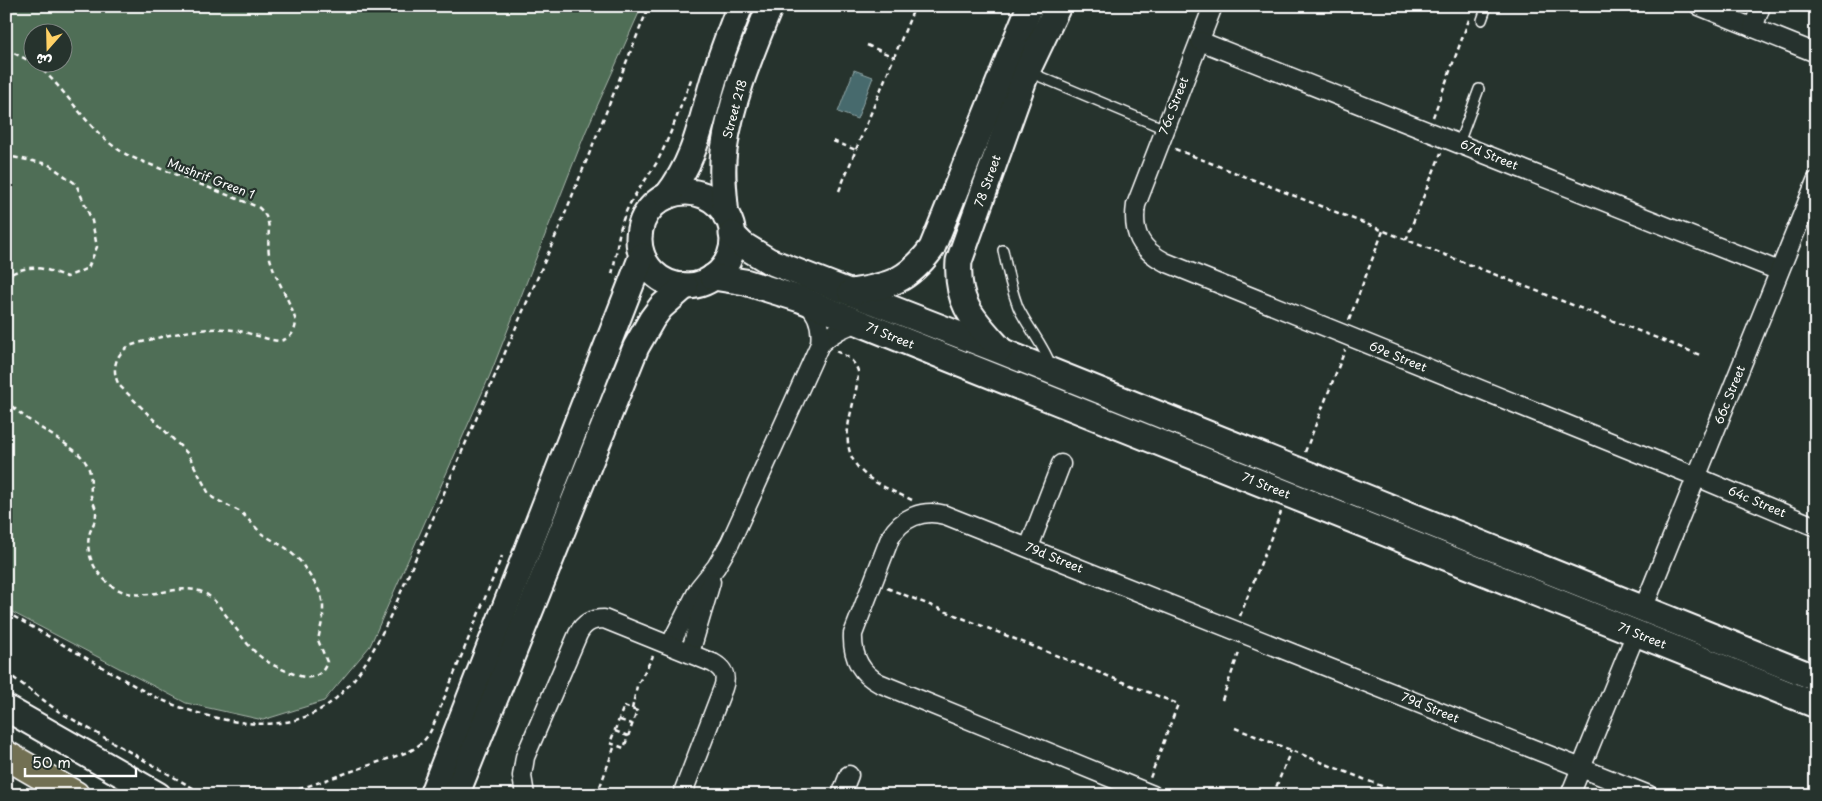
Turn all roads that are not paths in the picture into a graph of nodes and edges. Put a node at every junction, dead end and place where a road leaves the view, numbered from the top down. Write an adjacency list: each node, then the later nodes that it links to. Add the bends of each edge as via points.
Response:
1 (740, 6): 18 (street, via 715,75 693,153)
2 (770, 6): 20 (street, Street 218, via 740,83 728,130 723,173)
3 (1030, 6): 26 (street, 78 Street, via 932,248 922,262 894,282)
4 (1213, 6): 11 (street, 76c Street)
5 (1487, 6): 9 (lane)
6 (1699, 6): 10 (street)
7 (1762, 6): 10 (street)
8 (1055, 9): 13 (street, 78 Street)
9 (1482, 20)
10 (1754, 28): 12 (street)
11 (1200, 41): 15 (street, 76c Street); 16 (street, 67d Street)
12 (1816, 52)
13 (1027, 71): 15 (lane); 30 (street, 78 Street, via 959,261 961,295 968,311)
14 (1479, 89): 16 (lane)
15 (1162, 136): 19 (street, 76c Street)
16 (1453, 141): 23 (street, 67d Street)
17 (1816, 181): 23 (street, 66c Street)
18 (667, 196): 20 (street, via 696,193 713,201); 22 (street, via 652,206 642,221 638,239)
19 (1136, 205): 33 (street, 69e Street, via 1136,233 1152,256)
20 (729, 225): 24 (street, via 732,242 729,258); 26 (street, 71 Street, via 743,245 769,261)
21 (1003, 250): 31 (lane, via 1019,308 1048,355)
22 (642, 256): 25 (street, via 659,278); 51 (street)
23 (1779, 270): 33 (street, 66c Street)
24 (713, 277): 25 (street); 27 (street, 71 Street, via 745,282)
25 (686, 286): 52 (street, via 661,307 636,347)
26 (850, 292): 30 (street, 71 Street)
27 (800, 299): 28 (street, 71 Street); 29 (street, via 816,314 820,324)
28 (859, 323): 29 (street, via 841,328); 37 (street, 71 Street)
29 (820, 344): 36 (street, via 730,543)
30 (1001, 351): 31 (street, 71 Street)
31 (1054, 373): 38 (street, 71 Street)
32 (1061, 464): 35 (street)
33 (1697, 477): 34 (street, 64c Street); 38 (street, 66c Street)
34 (1816, 528)
35 (1029, 547): 46 (street, 79d Street); 48 (street, 79d Street, via 946,515 930,512 906,520 894,530 855,626 853,643 860,667 871,679)
36 (711, 574): 40 (street); 41 (street, via 710,588)
37 (1531, 592): 38 (street, via 1533,584 1540,580 1624,612); 39 (street, 71 Street)
38 (1643, 609): 42 (street, 71 Street)
39 (1636, 633): 43 (street, 71 Street); 46 (street)
40 (664, 643): 41 (street); 53 (street, via 604,619 596,619 582,627 524,757)
41 (690, 653): 54 (street, via 720,667 725,681)
42 (1816, 678)
43 (1816, 705)
44 (6, 708): 50 (street)
45 (6, 755): 49 (highway)
46 (1580, 768): 56 (street); 57 (street, 79d Street)
47 (849, 776): 55 (street)
48 (1149, 793)
49 (75, 795)
50 (158, 795)
51 (432, 795)
52 (456, 795)
53 (525, 795)
54 (682, 795)
55 (841, 795)
56 (1570, 795)
57 (1650, 795)

